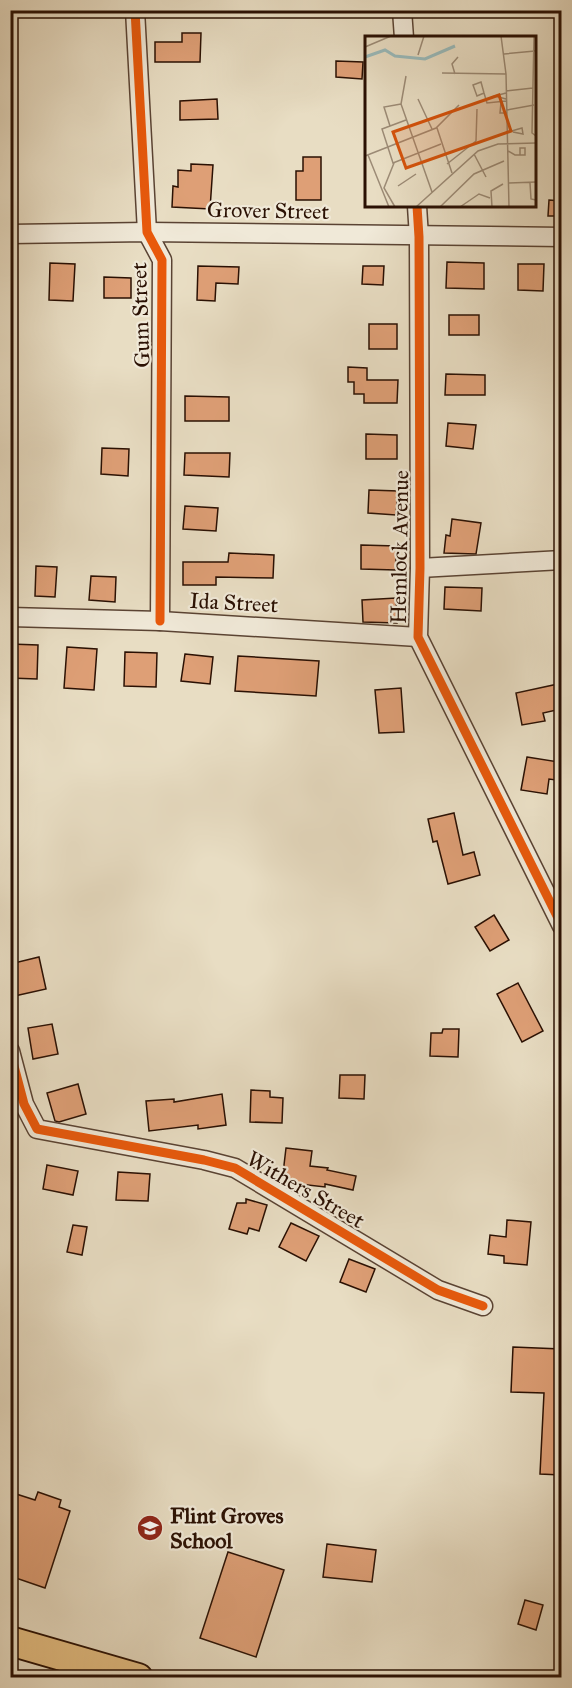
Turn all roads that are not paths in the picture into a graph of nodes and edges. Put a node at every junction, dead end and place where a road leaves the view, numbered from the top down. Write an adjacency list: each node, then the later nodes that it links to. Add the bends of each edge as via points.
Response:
1 (135, 10): 5 (street, Gum Street)
2 (402, 10): 3 (street)
3 (404, 36)
4 (417, 207): 7 (street, Hemlock Avenue)
5 (147, 232): 6 (street, Grover Street); 7 (street, Grover Street); 12 (street, Gum Street, via 162,260)
6 (10, 234)
7 (419, 237): 8 (street, Grover Street); 10 (street, Hemlock Avenue)
8 (561, 237)
9 (561, 560): 10 (street)
10 (420, 568): 13 (street, Hemlock Avenue)
11 (10, 617): 12 (street, Ida Street)
12 (160, 621): 13 (street, Ida Street)
13 (418, 637): 14 (street, Hemlock Avenue)
14 (561, 926)
15 (10, 1051): 16 (street, Withers Street, via 24,1104 37,1129 235,1168 438,1290)
16 (483, 1306)
17 (10, 1641): 18 (main road)
18 (138, 1677)

